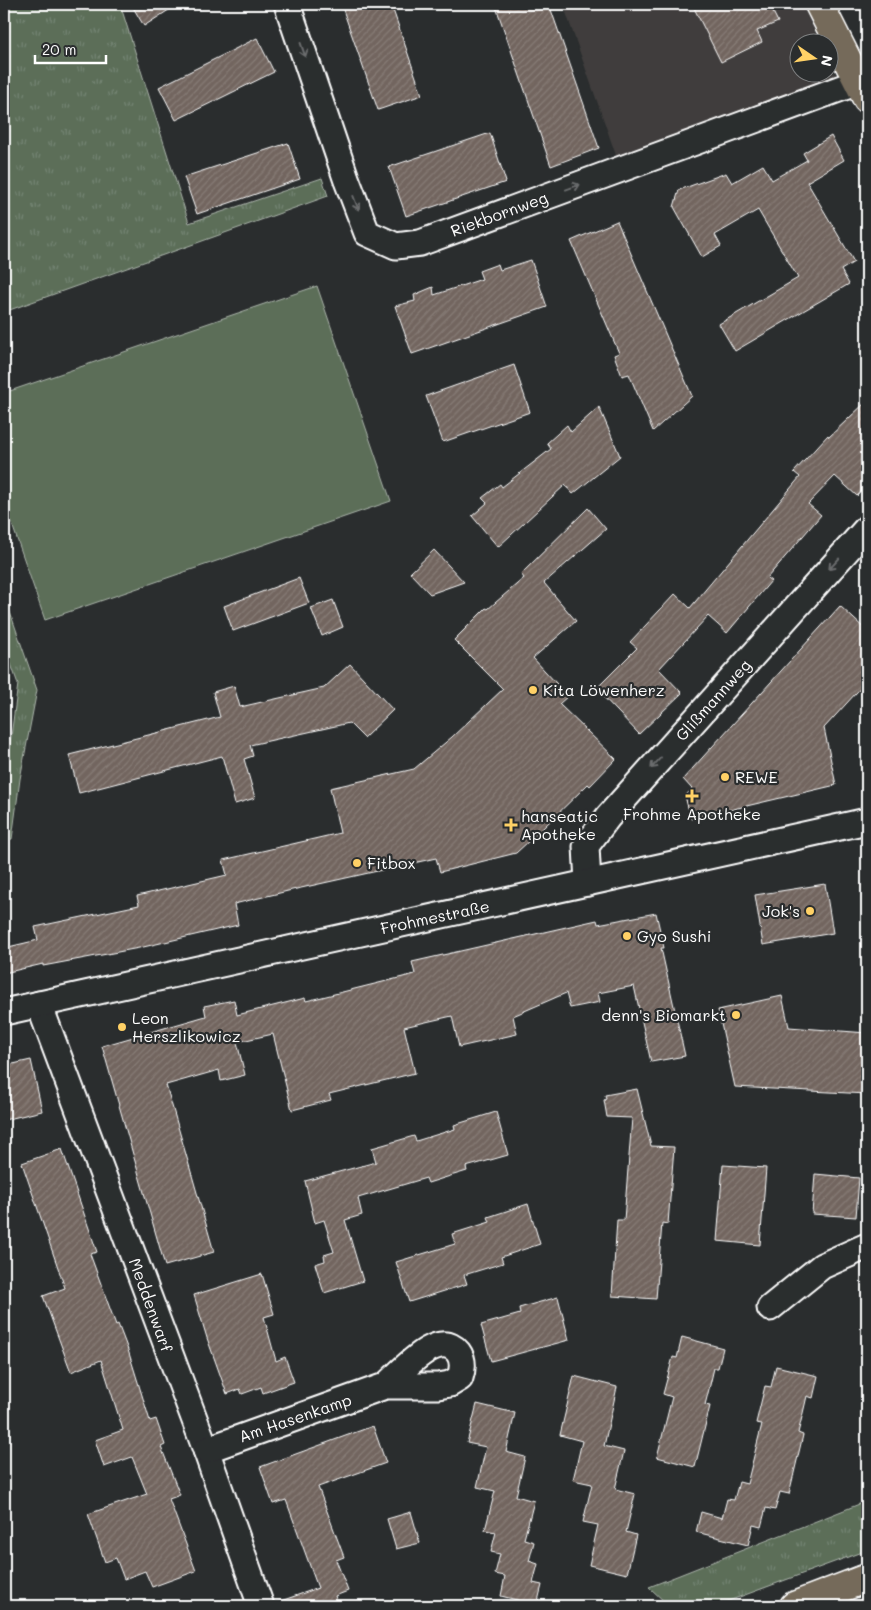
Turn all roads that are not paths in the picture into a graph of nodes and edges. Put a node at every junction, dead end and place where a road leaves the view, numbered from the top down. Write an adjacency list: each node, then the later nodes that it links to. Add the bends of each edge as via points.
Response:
1 (287, 4): 3 (street, Riekbornweg, one-way to 3, via 367,233 396,246 420,243 634,166)
2 (819, 4): 3 (main road)
3 (862, 91)
4 (867, 528): 6 (street, Glißmannweg, one-way to 6, via 608,818 586,846)
5 (867, 821): 6 (street, Frohmestraße)
6 (588, 883): 7 (street, Frohmestraße)
7 (39, 1004): 8 (street, Frohmestraße); 12 (street, Meddenwarf)
8 (4, 1012)
9 (867, 1246): 10 (street, via 822,1266)
10 (770, 1308)
11 (385, 1386): 12 (street, Am Hasenkamp)
12 (206, 1450): 14 (street, Meddenwarf)
13 (867, 1578): 15 (main road)
14 (261, 1606)
15 (794, 1606)

